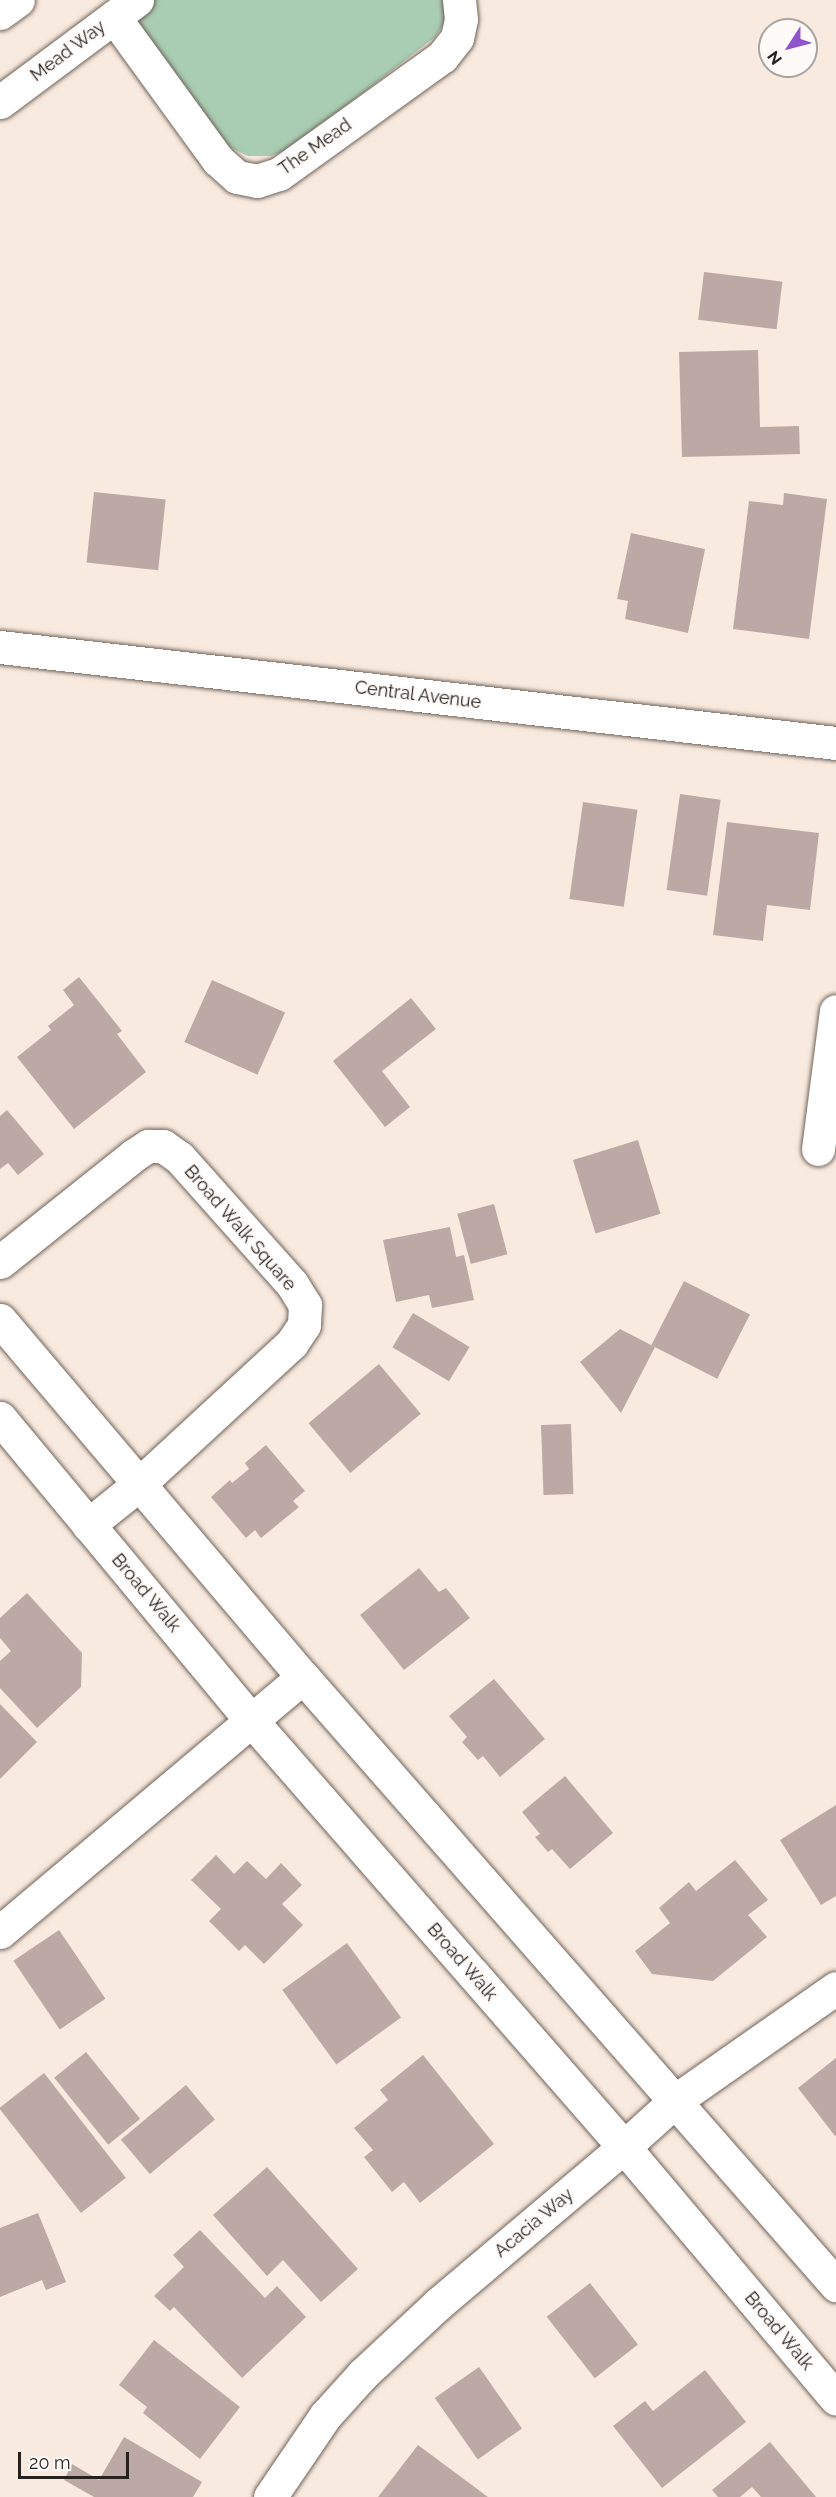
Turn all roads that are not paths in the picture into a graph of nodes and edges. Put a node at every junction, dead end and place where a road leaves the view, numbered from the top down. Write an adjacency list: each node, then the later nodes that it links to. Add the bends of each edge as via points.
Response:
1 (18, 0): 4 (street)
2 (459, 0): 3 (street, The Mead, via 457,38 442,57 279,174 258,181 237,177 218,160)
3 (125, 9): 5 (street, Mead Way)
4 (0, 13)
5 (0, 102)
6 (0, 647): 7 (street, Central Avenue)
7 (836, 743)
8 (836, 1011): 9 (street)
9 (818, 1149)
10 (0, 1262): 13 (street, Broad Walk Square, via 134,1155 148,1146 163,1146 179,1157 292,1284 305,1305 304,1325 292,1343)
11 (0, 1320): 13 (street)
12 (0, 1418): 14 (street, Broad Walk)
13 (138, 1485): 14 (street); 15 (street)
14 (88, 1525): 16 (street, Broad Walk)
15 (303, 1677): 16 (street); 19 (street)
16 (252, 1720): 17 (street); 20 (street, Broad Walk)
17 (0, 1932)
18 (836, 1988): 19 (street, Acacia Way)
19 (676, 2100): 20 (street, Acacia Way); 21 (street)
20 (624, 2147): 22 (street, Broad Walk); 23 (street, Acacia Way, via 438,2304 363,2374 325,2416)
21 (836, 2285)
22 (836, 2399)
23 (270, 2497)

